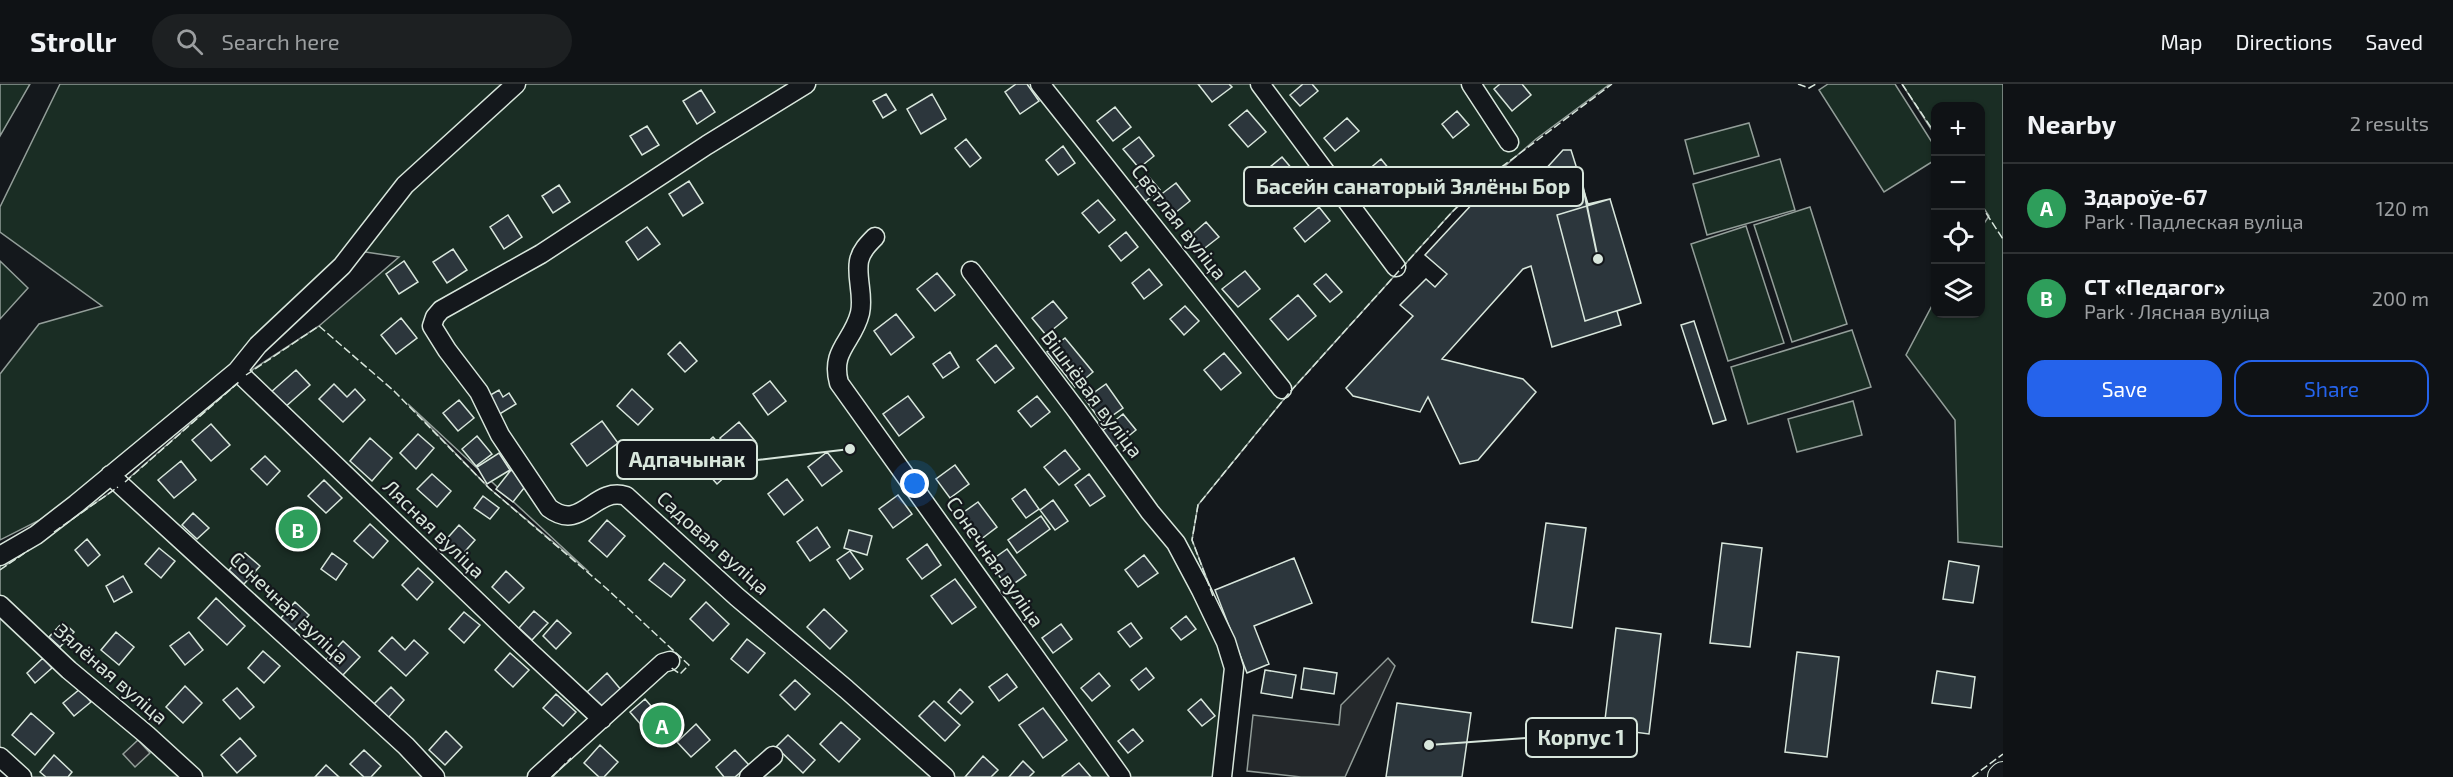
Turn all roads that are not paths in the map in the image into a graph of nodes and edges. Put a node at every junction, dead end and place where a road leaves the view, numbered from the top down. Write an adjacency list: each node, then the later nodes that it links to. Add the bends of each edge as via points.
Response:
1 (516, 84): 10 (street, via 405,185 334,274 258,345)
2 (806, 84): 24 (street, Садовая вуліца, via 542,254 441,310 432,326 479,392 500,435 549,508 559,516 570,516 609,494 626,496)
3 (1040, 84): 11 (street, Светлая вуліца)
4 (1260, 84): 8 (street)
5 (1470, 84): 6 (street)
6 (1509, 142)
7 (875, 237): 25 (street, Сонечная вуліца, via 860,258 860,314 839,355 839,383)
8 (1396, 267)
9 (971, 271): 26 (street, Вішнёвая вуліца, via 1176,543 1226,642 1234,668)
10 (237, 371): 12 (street); 16 (street, Лясная вуліца)
11 (1282, 389)
12 (110, 475): 13 (street, via 36,535); 21 (street, Сонечная вуліца, via 398,738)
13 (0, 556)
14 (0, 605): 20 (street, Зялёная вуліца)
15 (670, 661): 16 (street)
16 (602, 718): 22 (street)
17 (773, 756): 23 (street)
18 (0, 757): 19 (street)
19 (22, 777)
20 (193, 777)
21 (435, 777)
22 (537, 777)
23 (749, 777)
24 (945, 777)
25 (1121, 777)
26 (1222, 777)

